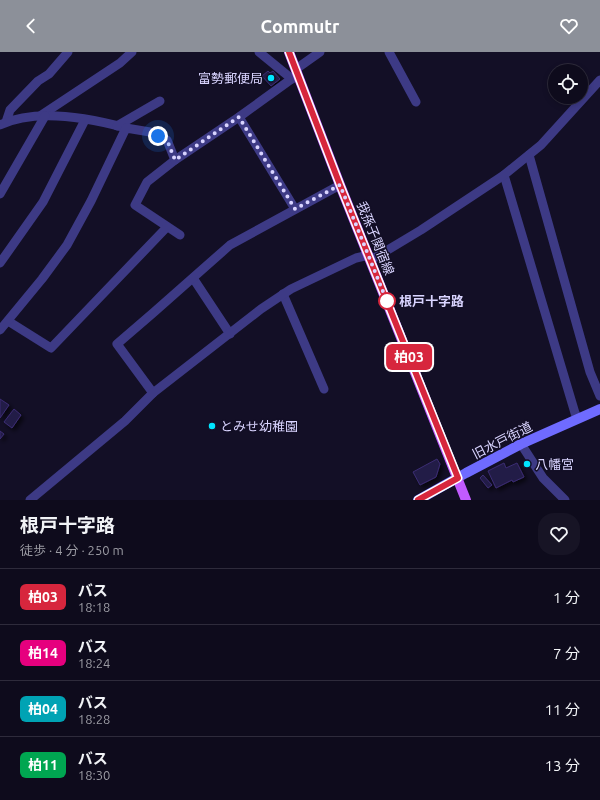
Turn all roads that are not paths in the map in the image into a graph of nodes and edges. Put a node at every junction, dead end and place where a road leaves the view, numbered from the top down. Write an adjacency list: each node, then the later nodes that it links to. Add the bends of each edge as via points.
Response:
1 (68, 52): 14 (street, via 49,74 38,81 10,110)
2 (132, 52): 11 (street, via 120,63)
3 (259, 52): 7 (street)
4 (289, 52): 7 (main road, 我孫子関宿線)
5 (320, 52): 7 (street)
6 (389, 52): 10 (street)
7 (295, 74): 12 (street); 19 (main road, 我孫子関宿線)
8 (600, 80): 16 (street)
9 (160, 101): 15 (street)
10 (416, 102)
11 (42, 116): 13 (street); 14 (street); 20 (street)
12 (239, 117): 17 (street); 21 (street)
13 (86, 120): 15 (street); 25 (street, via 43,202)
14 (3, 123)
15 (121, 127): 17 (street, via 150,132 167,140); 28 (street, via 91,201 67,245)
16 (529, 155): 18 (street); 33 (street, via 590,372)
17 (175, 160): 22 (street, via 147,182 135,205)
18 (504, 175): 24 (street, via 421,230); 35 (street)
19 (340, 185): 21 (street); 24 (main road, 我孫子関宿線)
20 (0, 194)
21 (295, 209): 26 (street, via 230,244)
22 (167, 226): 23 (street); 28 (street, via 51,348)
23 (180, 235)
24 (370, 258): 27 (street, via 356,258); 37 (main road, 我孫子関宿線)
25 (0, 263)
26 (193, 278): 30 (street); 32 (street, via 117,344)
27 (283, 294): 30 (street); 31 (street)
28 (8, 321): 29 (street)
29 (0, 330)
30 (230, 334): 32 (street)
31 (324, 389)
32 (153, 393): 38 (street)
33 (600, 396)
34 (600, 409): 35 (street, 旧水戸街道)
35 (577, 418): 36 (street, 旧水戸街道)
36 (521, 444): 37 (street, 旧水戸街道); 41 (street, via 543,478)
37 (458, 478): 39 (street, 旧水戸街道); 40 (main road, 我孫子関宿線)
38 (30, 500)
39 (418, 500)
40 (466, 500)
41 (565, 500)

